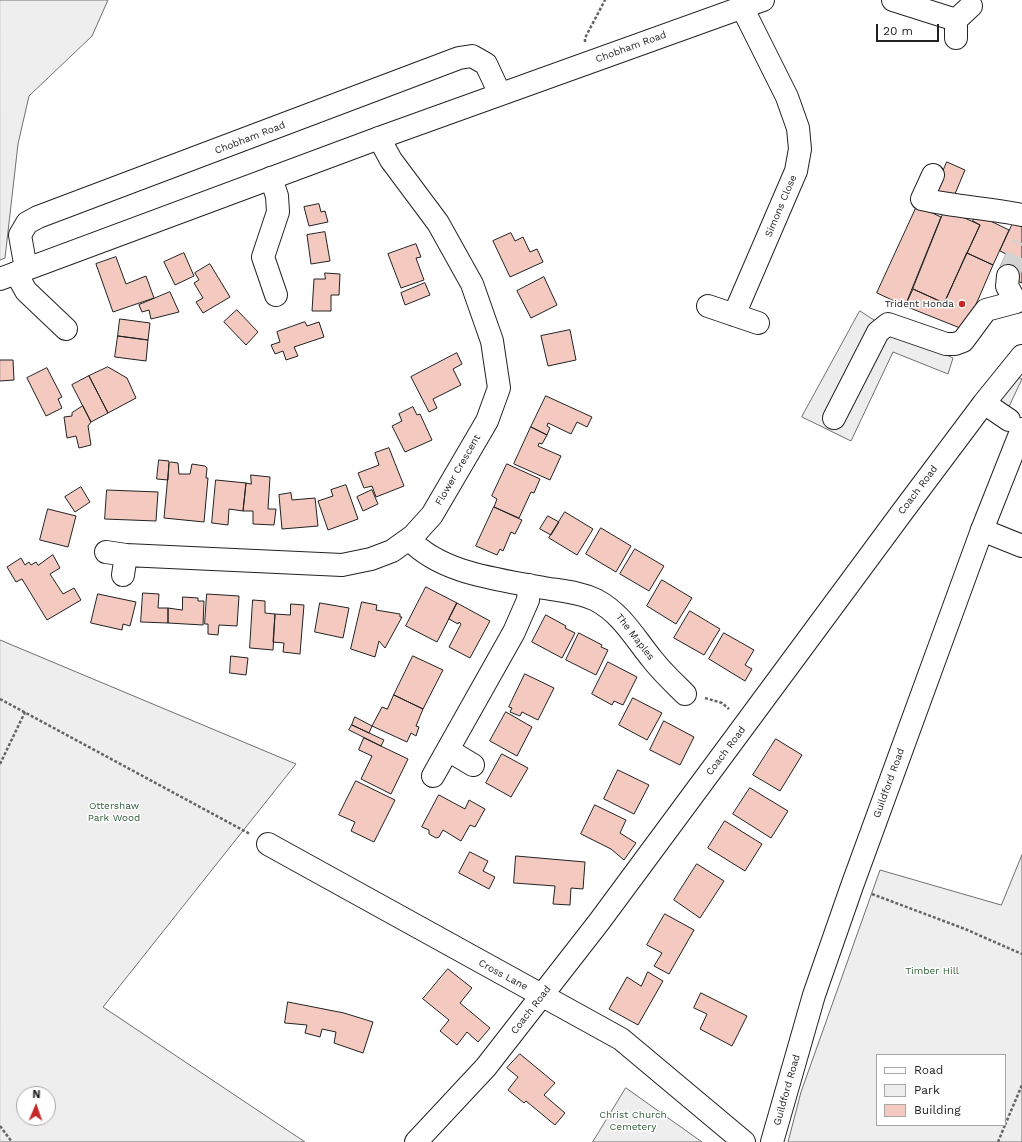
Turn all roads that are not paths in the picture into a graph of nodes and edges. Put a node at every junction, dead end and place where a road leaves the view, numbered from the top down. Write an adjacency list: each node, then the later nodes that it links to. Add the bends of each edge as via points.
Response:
1 (763, 0): 3 (street, Chobham Road)
2 (893, 0): 4 (street)
3 (742, 7): 5 (street, Chobham Road); 14 (street, Simons Close, via 787,97 798,128 800,149 796,171)
4 (961, 22)
5 (500, 94): 6 (street, Chobham Road); 10 (street, Chobham Road, via 486,64 472,56 459,58 38,217 27,223 20,235)
6 (379, 138): 8 (street, Chobham Road); 22 (street, Flower Crescent, via 391,160 438,223 472,284 492,341 498,371 499,388 487,420 432,515)
7 (933, 175): 9 (street, via 922,198 942,204 972,206)
8 (271, 178): 10 (street, Chobham Road); 12 (street, via 277,196 278,212 263,257)
9 (1022, 216)
10 (14, 274): 16 (street, via 26,291)
11 (1017, 292): 19 (street, via 986,310 963,341 954,344 946,344 888,324 878,332)
12 (276, 296)
13 (708, 306): 14 (street)
14 (734, 315): 15 (street)
15 (758, 324)
16 (66, 329)
17 (1022, 356): 18 (street, Coach Road)
18 (984, 403): 20 (street); 31 (street, Coach Road)
19 (834, 418)
20 (1016, 425): 21 (street, Guildford Road)
21 (982, 530): 23 (street); 34 (street, Guildford Road, via 814,995)
22 (409, 539): 24 (street, Flower Crescent, via 392,551 342,566); 25 (street, The Maples, via 429,557 460,570)
23 (1022, 546)
24 (118, 561)
25 (529, 585): 26 (street, The Maples, via 567,590 613,610 630,628 652,660); 27 (street, via 528,600 514,632)
26 (685, 694)
27 (448, 750): 28 (street); 29 (street)
28 (473, 765)
29 (433, 776)
30 (268, 844): 31 (street, Cross Lane)
31 (542, 996): 32 (street, Coach Road, via 486,1067); 33 (street, Cross Lane, via 621,1039)
32 (418, 1140)
33 (744, 1142)
34 (772, 1142)

